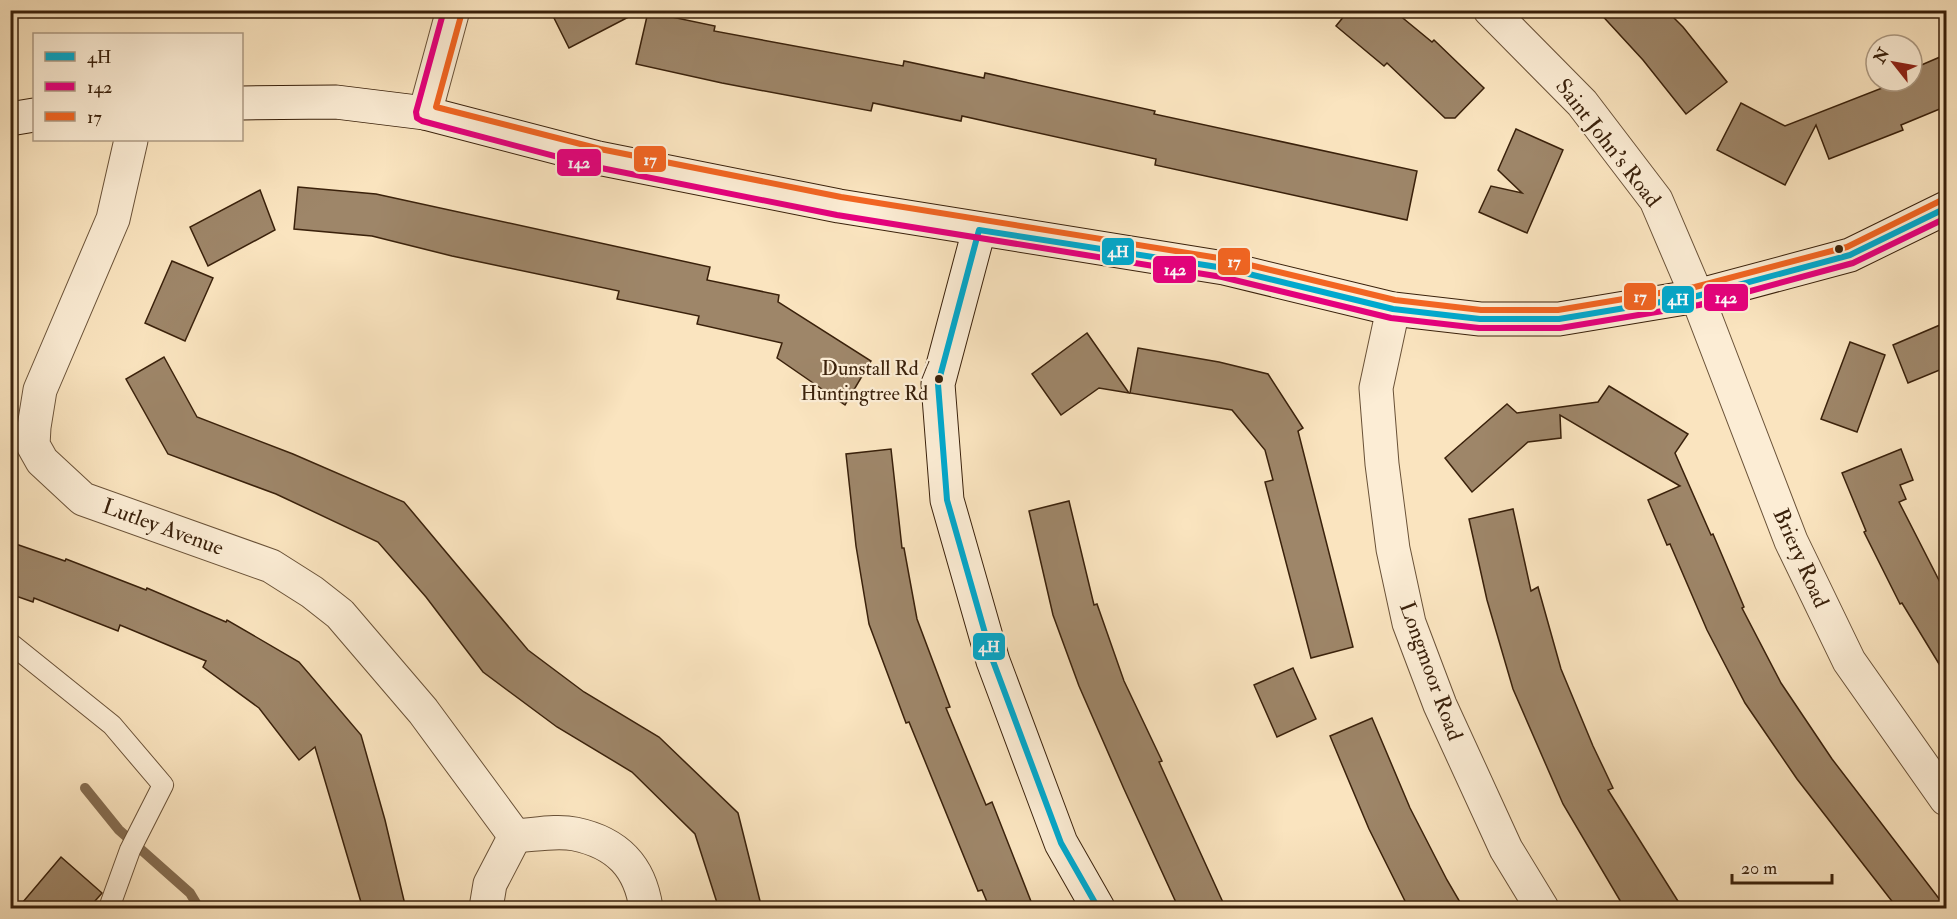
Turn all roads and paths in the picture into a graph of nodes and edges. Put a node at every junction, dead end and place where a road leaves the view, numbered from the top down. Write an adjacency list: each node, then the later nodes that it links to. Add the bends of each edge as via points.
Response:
1 (453, 10): 4 (street)
2 (1490, 10): 10 (street, Saint John's Road, via 1582,103 1656,200)
3 (243, 103): 4 (street, via 336,102)
4 (425, 113): 9 (street, via 598,158 839,207)
5 (33, 115): 6 (street)
6 (10, 118)
7 (131, 141): 14 (street, Lutley Avenue, via 113,219 40,390 33,445 42,461 83,499 271,566 340,614 423,711)
8 (1947, 208): 10 (street, via 1850,255)
9 (980, 230): 11 (street, via 1224,268); 18 (street, via 938,384 947,500 997,672 1061,843)
10 (1697, 296): 11 (street, via 1559,319 1480,319); 13 (street, Briery Road, via 1791,541 1849,661)
11 (1393, 309): 19 (street, Longmoor Road, via 1376,388 1393,549 1409,623 1440,705 1506,849)
12 (10, 643): 15 (lane, via 112,725 163,784 130,850)
13 (1947, 799)
14 (515, 836): 16 (street, via 490,884); 17 (street, via 574,834 605,844 630,862 643,890)
15 (109, 909)
16 (486, 909)
17 (646, 909)
18 (1098, 909)
19 (1542, 909)

